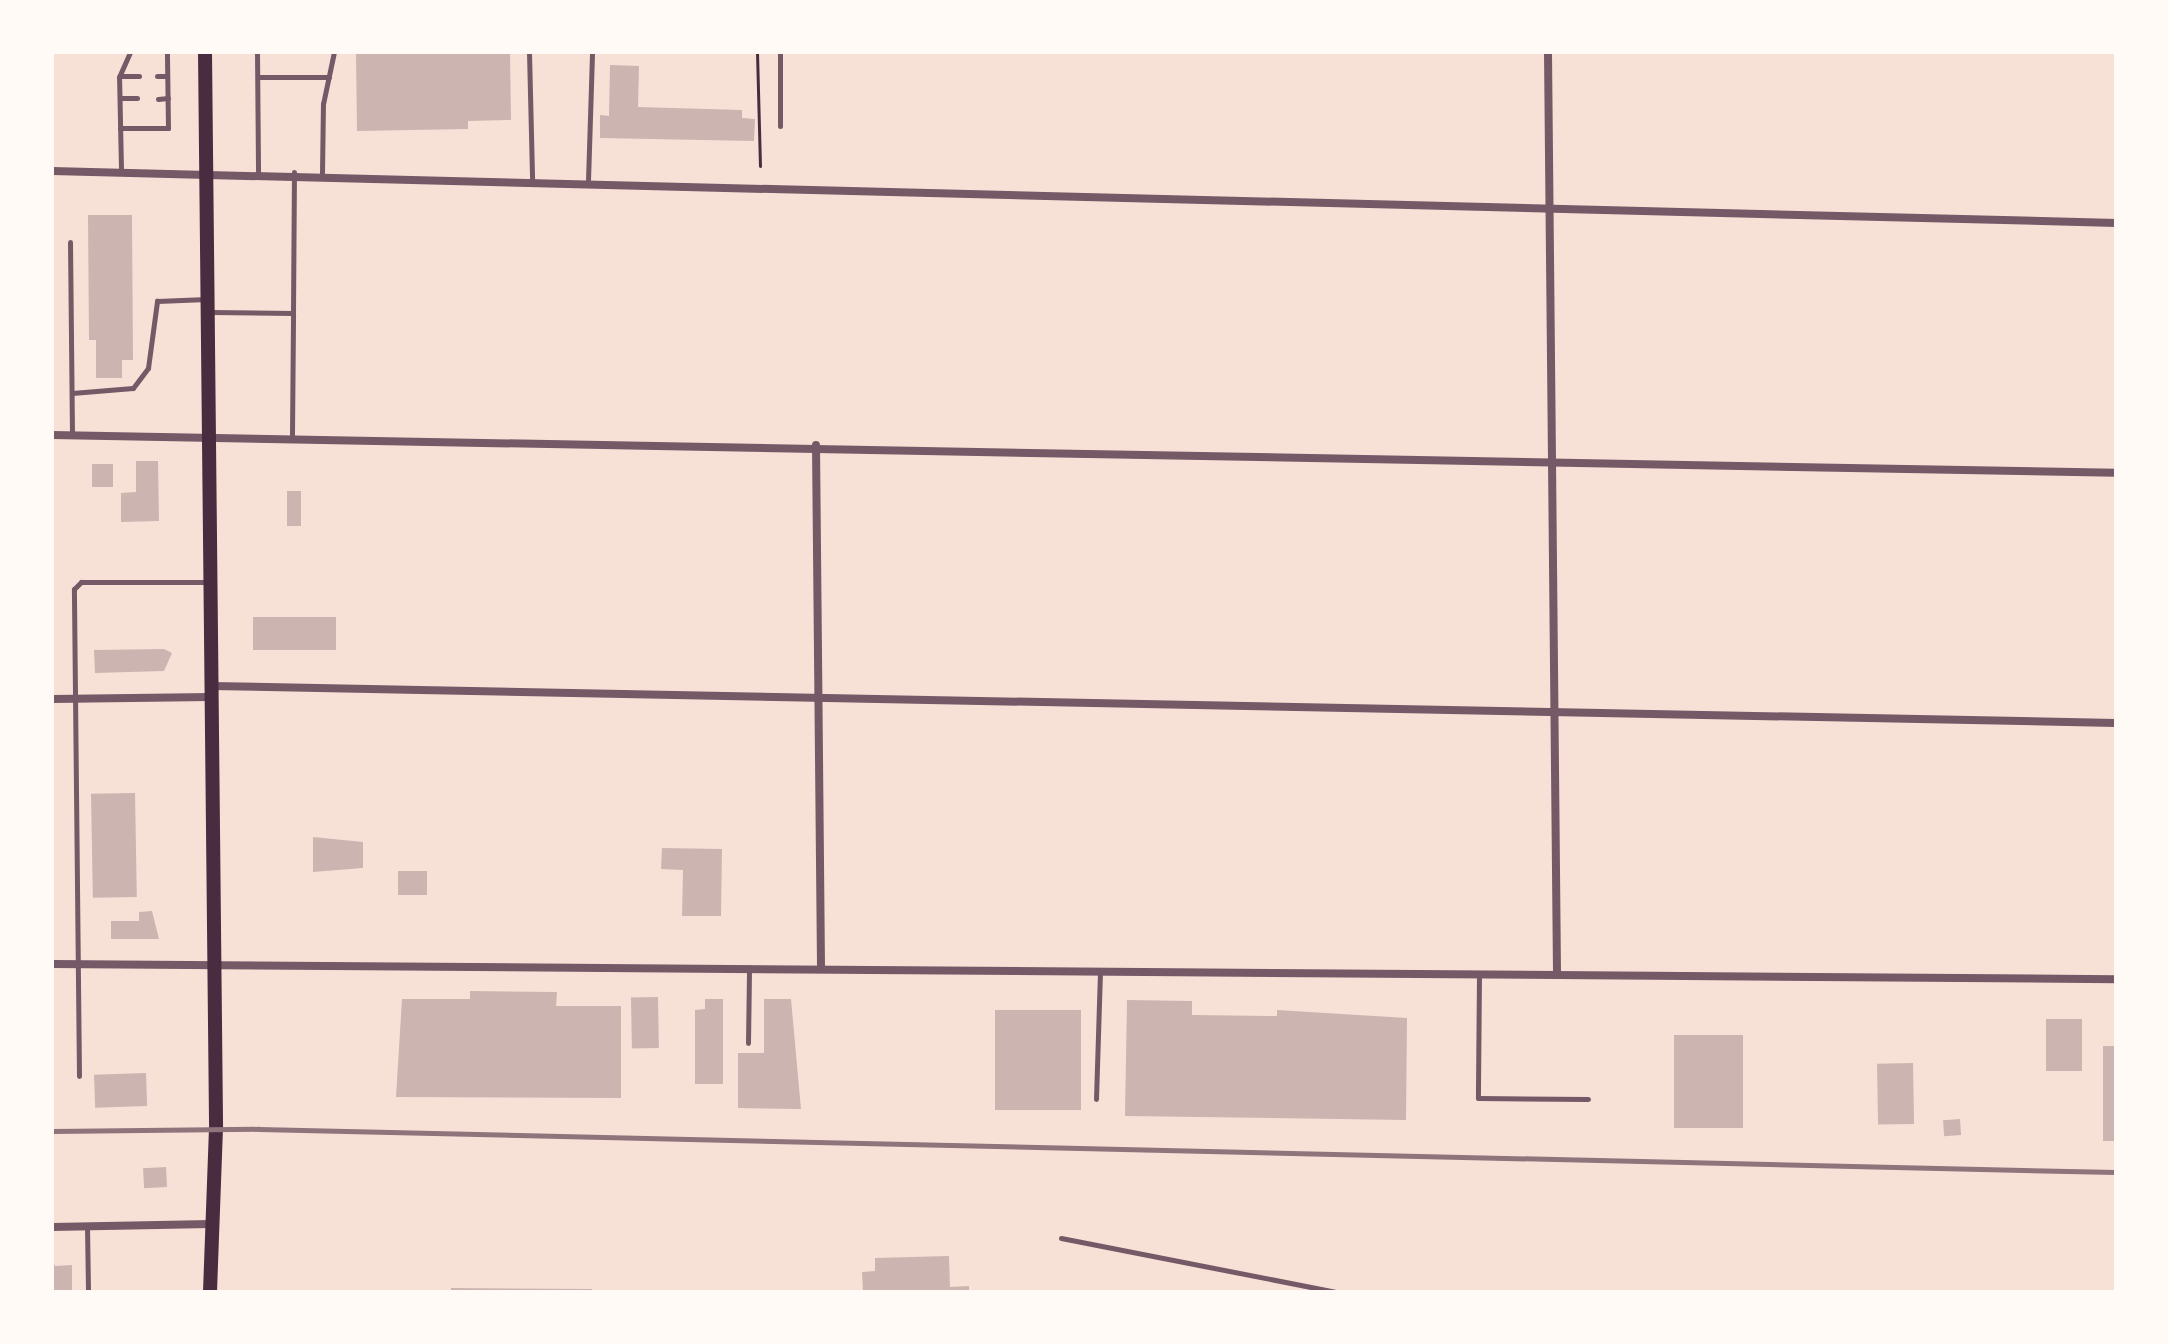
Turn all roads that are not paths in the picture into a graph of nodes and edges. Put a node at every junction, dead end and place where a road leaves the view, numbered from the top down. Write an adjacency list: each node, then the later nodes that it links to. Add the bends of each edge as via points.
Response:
1 (130, 52): 13 (lane)
2 (167, 52): 12 (lane)
3 (205, 52): 23 (main road)
4 (257, 52): 14 (lane)
5 (334, 52): 15 (lane)
6 (529, 52): 28 (lane)
7 (592, 52): 29 (lane)
8 (780, 52): 20 (lane)
9 (1548, 52): 30 (street)
10 (139, 76): 13 (lane)
11 (157, 76): 12 (lane)
12 (167, 76): 18 (lane)
13 (119, 77): 16 (lane)
14 (258, 77): 15 (lane); 25 (lane)
15 (329, 77): 27 (lane)
16 (120, 98): 17 (lane); 21 (lane)
17 (137, 98)
18 (168, 98): 19 (lane); 21 (lane, via 168,128)
19 (158, 99)
20 (780, 126)
21 (120, 128): 22 (lane)
22 (121, 169): 23 (street); 24 (street)
23 (206, 170): 25 (street); 33 (main road)
24 (52, 171)
25 (258, 171): 26 (street)
26 (294, 172): 27 (street); 34 (lane)
27 (322, 173): 28 (street)
28 (532, 179): 29 (street)
29 (588, 181): 30 (street)
30 (1549, 208): 31 (street); 41 (street)
31 (2116, 223)
32 (70, 242): 35 (lane)
33 (208, 305): 34 (lane); 35 (lane, via 157,301 148,368 133,388); 36 (main road)
34 (293, 313): 39 (lane)
35 (72, 393): 38 (lane)
36 (209, 433): 38 (street); 39 (street); 43 (main road)
37 (52, 435): 38 (street)
38 (72, 435)
39 (292, 435): 40 (street)
40 (816, 445): 41 (street); 47 (street)
41 (1552, 459): 42 (street); 48 (street)
42 (2116, 473)
43 (213, 582): 44 (main road); 46 (lane, via 77,585)
44 (211, 691): 46 (street); 47 (street); 50 (main road)
45 (52, 699): 46 (street)
46 (73, 699): 51 (lane)
47 (819, 703): 48 (street); 54 (street)
48 (1555, 709): 49 (street); 57 (street)
49 (2116, 723)
50 (213, 961): 51 (street); 53 (street); 63 (main road)
51 (76, 963): 52 (street); 60 (lane)
52 (52, 964)
53 (749, 966): 54 (street); 59 (lane)
54 (821, 967): 55 (street)
55 (1100, 969): 56 (street); 61 (lane)
56 (1479, 973): 57 (street); 62 (lane, via 1478,1098)
57 (1557, 973): 58 (street)
58 (2116, 979)
59 (748, 1043)
60 (79, 1076)
61 (1096, 1099)
62 (1588, 1099)
63 (211, 1224): 64 (street); 68 (main road)
64 (87, 1226): 65 (street); 67 (lane)
65 (52, 1227)
66 (1061, 1238): 69 (lane)
67 (88, 1292)
68 (210, 1292)
69 (1335, 1292)

